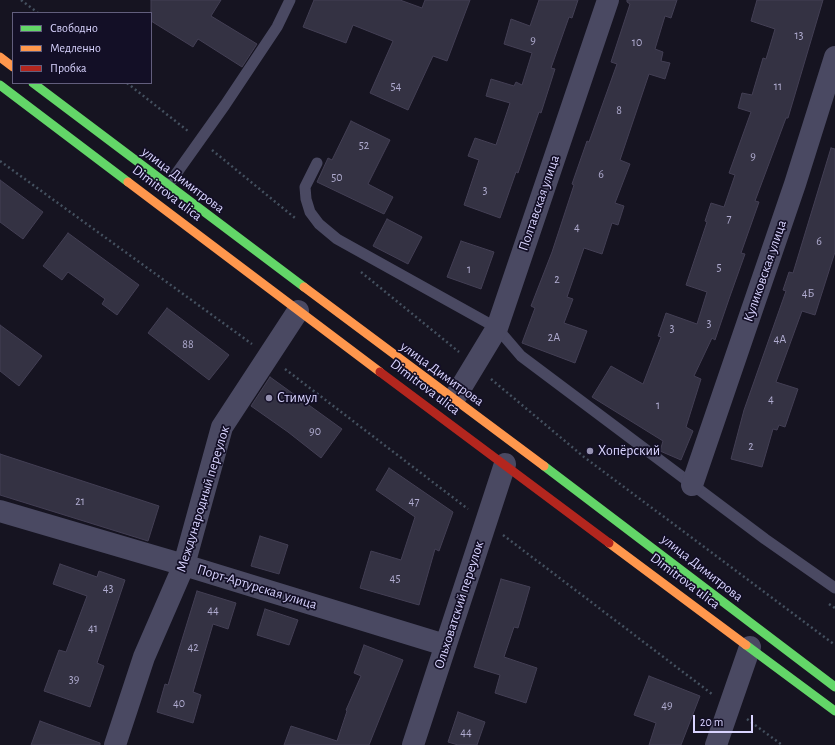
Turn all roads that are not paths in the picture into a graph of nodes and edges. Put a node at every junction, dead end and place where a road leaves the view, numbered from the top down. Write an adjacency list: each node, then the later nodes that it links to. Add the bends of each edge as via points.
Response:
1 (290, 0): 9 (lane, via 277,27)
2 (608, 0): 12 (street, Полтавская улица)
3 (0, 57): 5 (main road)
4 (835, 57): 15 (street, Куликовская улица, via 795,184)
5 (12, 66)
6 (35, 84): 9 (main road, улица Димитрова)
7 (0, 85): 10 (main road, Dimitrova ulica)
8 (317, 163): 12 (lane, via 305,187 310,212 319,224 337,239)
9 (168, 186): 10 (lane); 13 (main road, улица Димитрова)
10 (155, 201): 11 (main road, Dimitrova ulica)
11 (298, 311): 14 (main road, Dimitrova ulica); 17 (street, Международный переулок, via 222,427)
12 (497, 328): 13 (street, Полтавская улица); 15 (lane, via 521,356)
13 (454, 399): 21 (main road, улица Димитрова)
14 (505, 464): 19 (street, Ольховатский переулок); 20 (main road, Dimitrova ulica)
15 (692, 485): 18 (lane)
16 (0, 511): 17 (street, Порт-Артурская улица)
17 (184, 565): 19 (street, Порт-Артурская улица); 23 (street, Международный переулок, via 144,657)
18 (835, 588)
19 (445, 645): 24 (street, Ольховатский переулок)
20 (750, 647): 22 (main road, Dimitrova ulica); 25 (street)
21 (835, 687)
22 (835, 711)
23 (115, 745)
24 (413, 745)
25 (716, 745)

